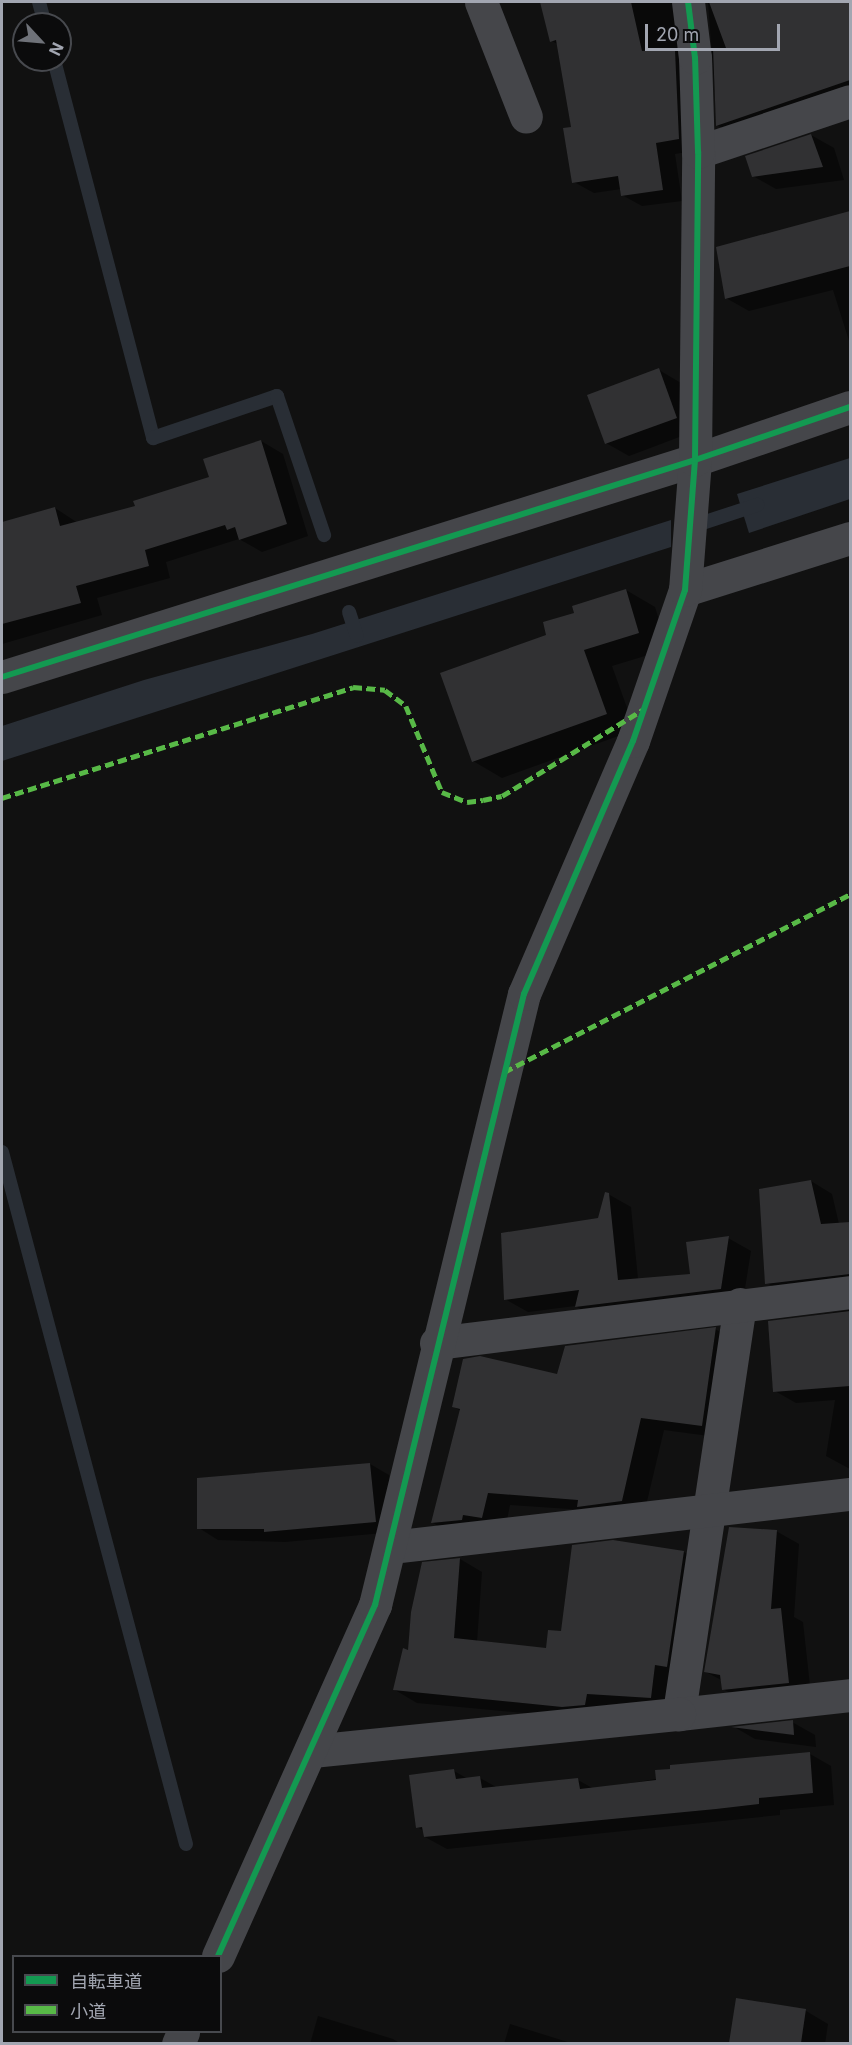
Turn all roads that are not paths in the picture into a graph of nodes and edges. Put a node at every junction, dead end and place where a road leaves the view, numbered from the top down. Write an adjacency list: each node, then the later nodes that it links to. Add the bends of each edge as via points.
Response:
1 (481, 2): 4 (street)
2 (688, 2): 5 (street, via 695,58)
3 (850, 101): 5 (street)
4 (526, 117)
5 (698, 152): 7 (street)
6 (850, 407): 7 (street)
7 (694, 473): 9 (street); 10 (street)
8 (850, 538): 9 (street)
9 (687, 580): 13 (street, via 633,741 524,994)
10 (2, 677)
11 (850, 1292): 12 (street)
12 (740, 1304): 13 (street); 15 (street)
13 (436, 1343): 16 (street)
14 (850, 1494): 15 (street)
15 (707, 1508): 16 (street); 18 (street)
16 (391, 1547): 19 (street, via 375,1605)
17 (850, 1695): 18 (street)
18 (679, 1714): 19 (street)
19 (312, 1751): 20 (street)
20 (218, 1955)

